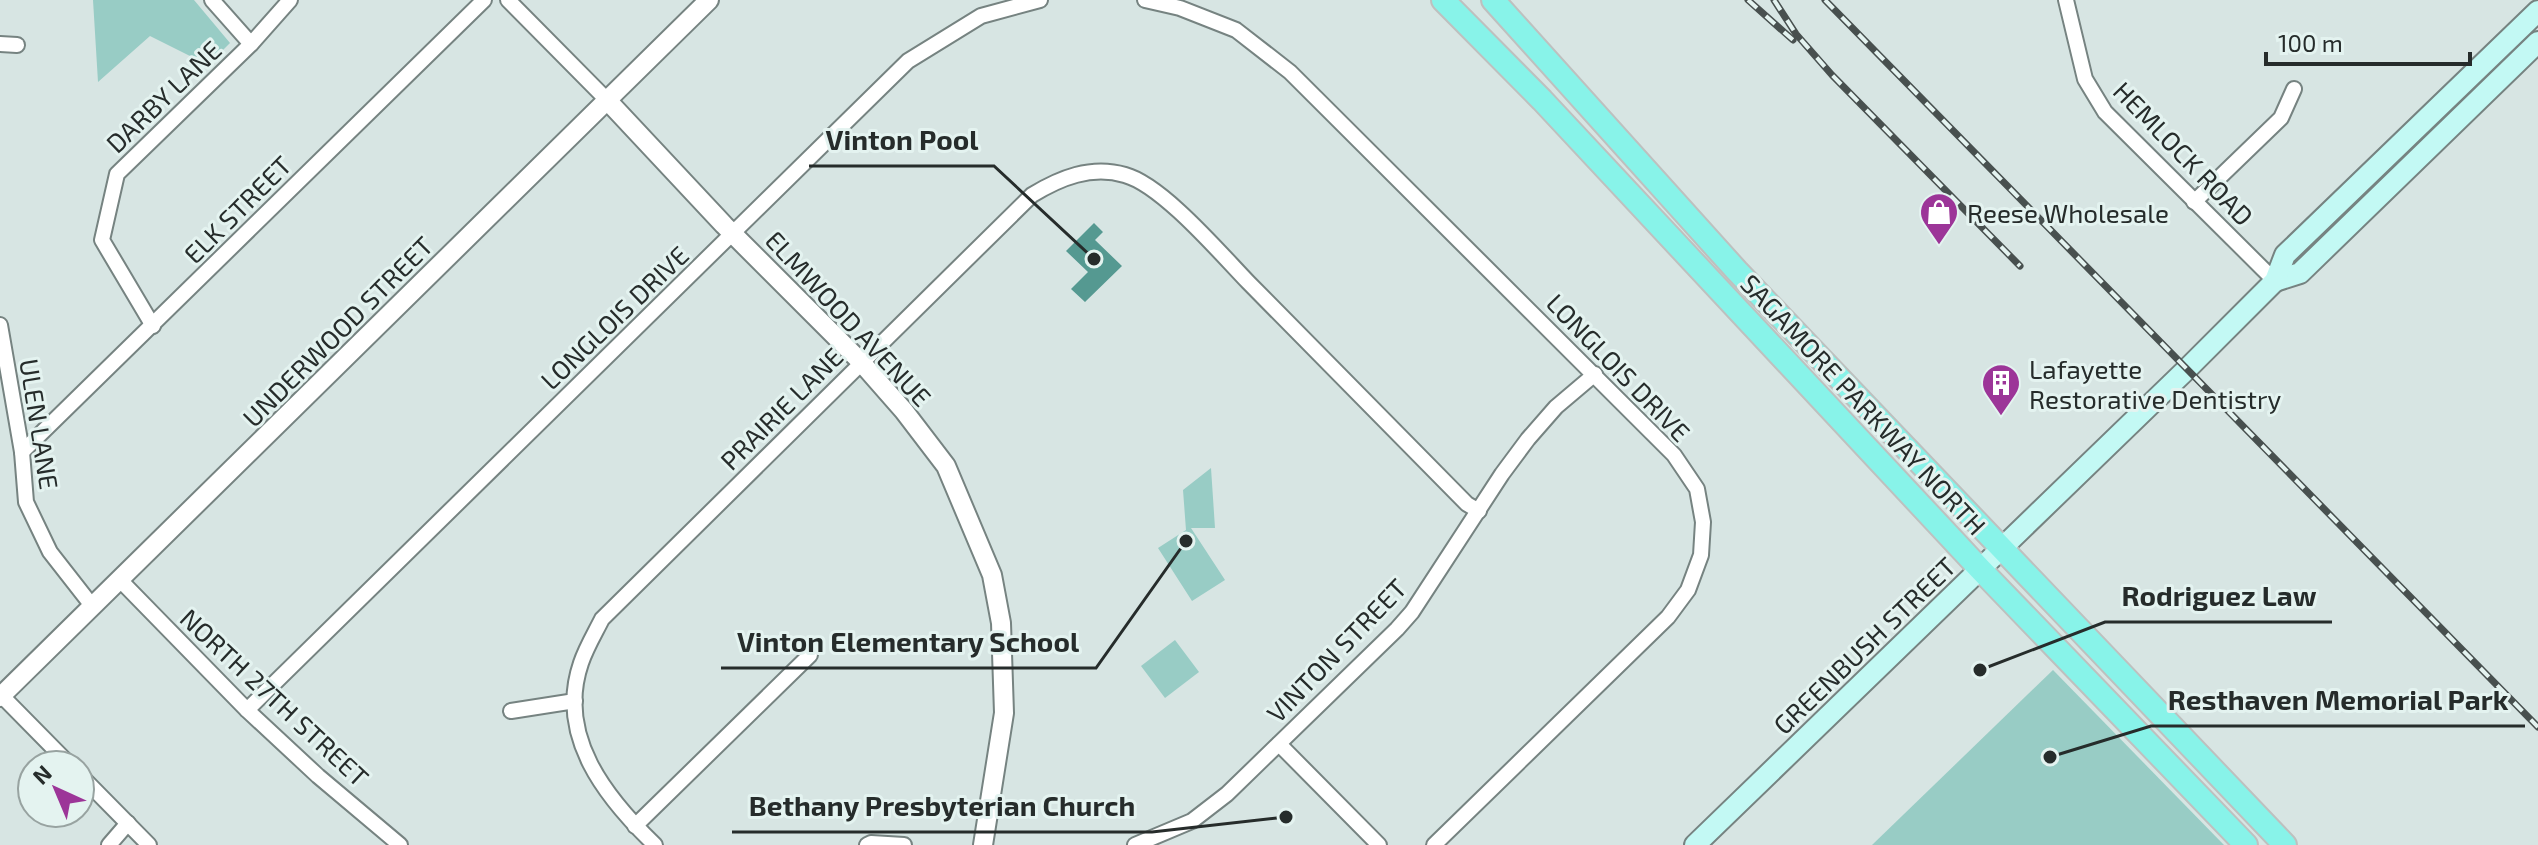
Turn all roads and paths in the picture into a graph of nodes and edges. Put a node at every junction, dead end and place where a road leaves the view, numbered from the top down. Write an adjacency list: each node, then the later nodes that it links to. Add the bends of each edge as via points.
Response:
1 (212, 0): 14 (street)
2 (290, 0): 14 (street, DARBY LANE)
3 (484, 0): 22 (street, ELK STREET)
4 (508, 0): 17 (street)
5 (709, 0): 17 (street, UNDERWOOD STREET)
6 (1040, 0): 19 (street, LONGLOIS DRIVE, via 981,16 908,61)
7 (1145, 0): 24 (street, LONGLOIS DRIVE, via 1236,30 1290,72)
8 (1443, 0): 28 (main road, SAGAMORE PARKWAY NORTH)
9 (2066, 0): 18 (street, HEMLOCK ROAD, via 2085,79 2105,112)
10 (1503, 4): 27 (main road, SAGAMORE PARKWAY NORTH, via 1737,271)
11 (2538, 11): 20 (main road, GREENBUSH STREET, via 2285,255)
12 (2538, 42): 20 (main road, GREENBUSH STREET, via 2300,273)
13 (0, 44): 15 (street)
14 (251, 44): 22 (street, DARBY LANE, via 117,174 102,240)
15 (17, 45)
16 (2294, 89): 18 (street, via 2281,118)
17 (607, 100): 19 (street, ELMWOOD AVENUE); 29 (street, UNDERWOOD STREET)
18 (2194, 202): 20 (street, HEMLOCK ROAD)
19 (734, 234): 23 (street, ELMWOOD AVENUE); 34 (street, LONGLOIS DRIVE)
20 (2275, 281): 27 (main road, GREENBUSH STREET)
21 (0, 325): 25 (street, ULEN LANE)
22 (153, 326): 25 (street, ELK STREET)
23 (861, 362): 26 (street, PRAIRIE LANE, via 1032,195 1060,178 1092,172 1125,175 1156,192 1213,246); 33 (street, PRAIRIE LANE, via 602,619 580,664); 47 (street, ELMWOOD AVENUE, via 946,466 992,575 1001,623 1004,713)
24 (1595, 374): 26 (street, VINTON STREET, via 1528,439); 50 (street, LONGLOIS DRIVE, via 1674,455 1697,489 1701,555 1688,590 1668,617)
25 (22, 452): 30 (street, ULEN LANE, via 26,502 50,552)
26 (1479, 511): 36 (street, VINTON STREET, via 1412,612)
27 (2002, 549): 28 (main road, GREENBUSH STREET); 53 (main road, SAGAMORE PARKWAY NORTH)
28 (1980, 569): 51 (main road, GREENBUSH STREET); 52 (main road, SAGAMORE PARKWAY NORTH)
29 (121, 581): 30 (street, UNDERWOOD STREET); 34 (street, NORTH 27TH STREET)
30 (93, 607): 32 (street, UNDERWOOD STREET)
31 (810, 655): 40 (street)
32 (1, 696): 37 (street)
33 (575, 701): 35 (street); 40 (street, PRAIRIE LANE, via 586,759)
34 (247, 710): 43 (street, NORTH 27TH STREET)
35 (511, 711)
36 (1279, 744): 48 (street, VINTON STREET, via 1192,821); 49 (street)
37 (54, 749)
38 (96, 791): 39 (street)
39 (128, 823): 41 (street); 42 (street)
40 (635, 826): 44 (street, PRAIRIE LANE)
41 (109, 845)
42 (149, 845)
43 (400, 845)
44 (655, 845)
45 (867, 845): 46 (street)
46 (904, 845)
47 (983, 845)
48 (1135, 845)
49 (1379, 845)
50 (1434, 845)
51 (1695, 845)
52 (2246, 845)
53 (2285, 845)

